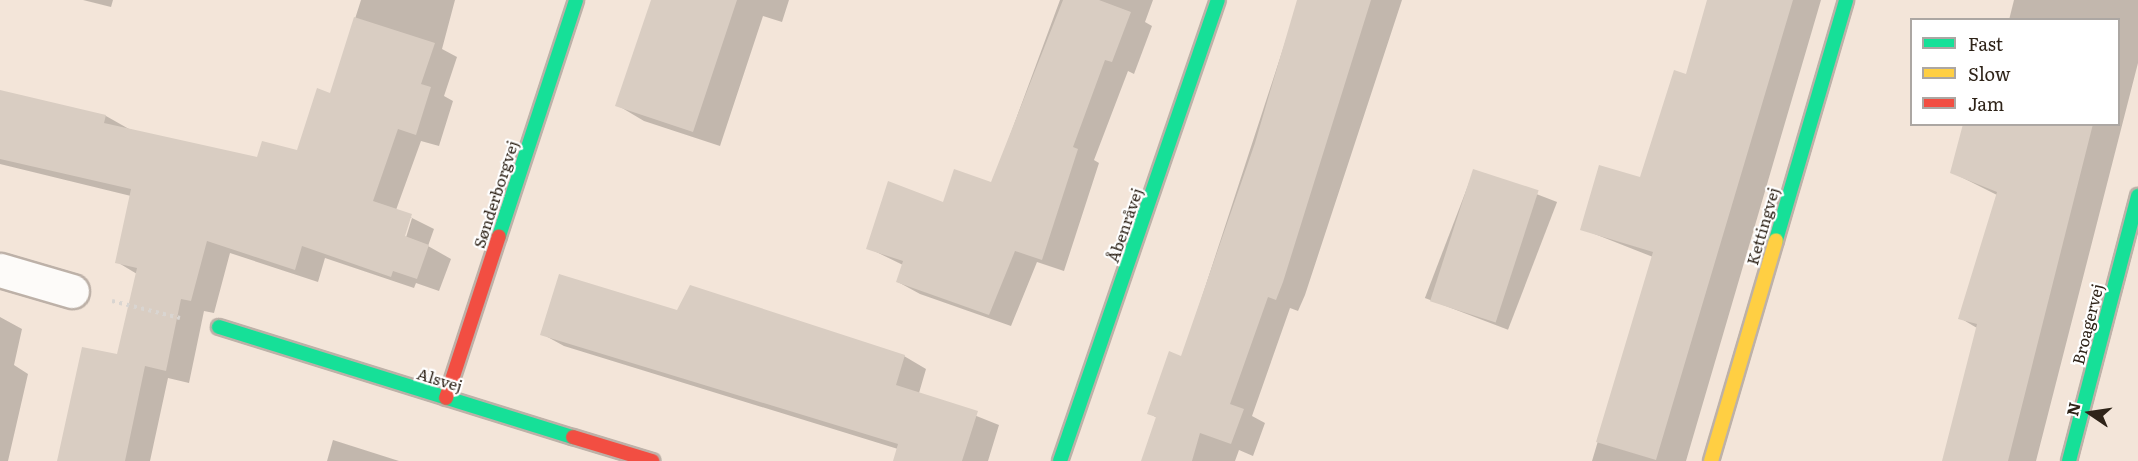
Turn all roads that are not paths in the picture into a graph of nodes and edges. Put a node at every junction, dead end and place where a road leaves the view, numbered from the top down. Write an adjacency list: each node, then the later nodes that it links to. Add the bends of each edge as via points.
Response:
1 (576, 0): 9 (street, Sønderborgvej)
2 (1218, 0): 11 (street, Åbenråvej)
3 (1846, 0): 12 (street, Kettingvej)
4 (2138, 196): 6 (street, Broagervej)
5 (0, 270): 7 (street)
6 (2128, 273): 13 (street, Broagervej)
7 (72, 291)
8 (219, 327): 9 (street, Alsvej)
9 (446, 398): 10 (street, Alsvej)
10 (652, 461)
11 (1060, 461)
12 (1711, 461)
13 (2069, 461)

